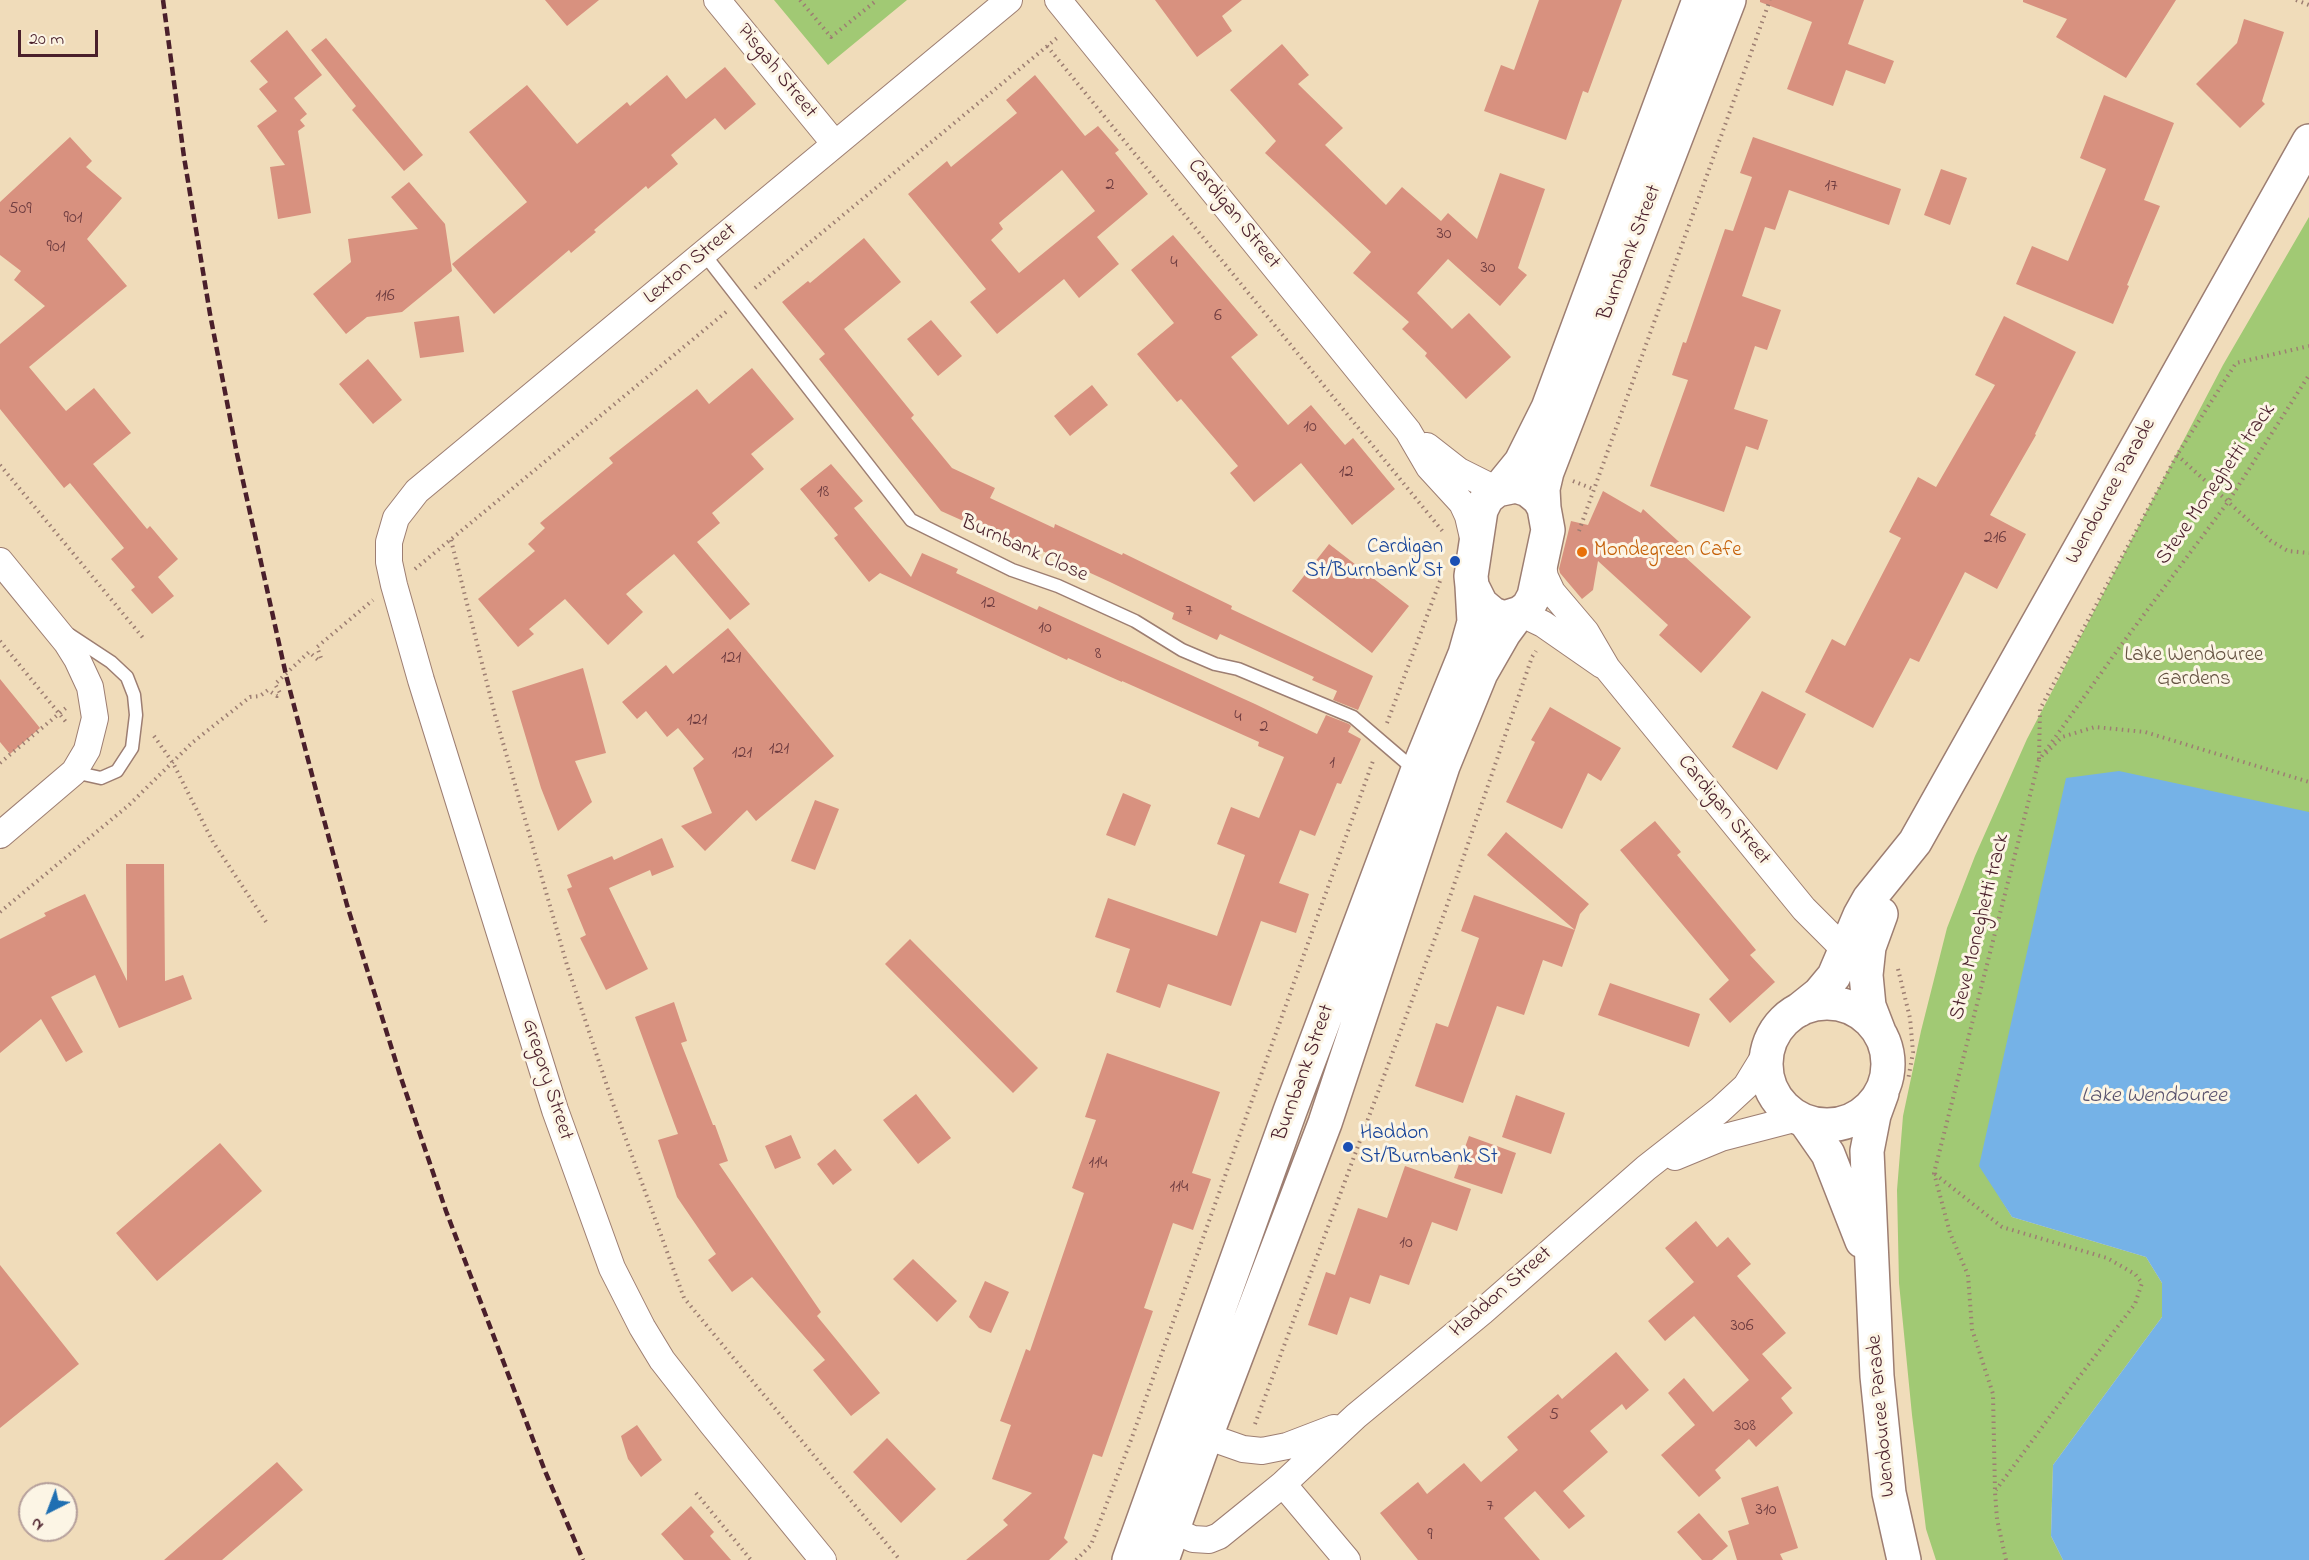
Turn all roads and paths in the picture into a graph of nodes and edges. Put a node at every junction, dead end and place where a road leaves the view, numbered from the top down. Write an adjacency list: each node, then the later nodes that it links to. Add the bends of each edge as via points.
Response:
1 (717, 0): 14 (street, Pisgah Street)
2 (800, 0): 3 (path, via 831,37)
3 (877, 0)
4 (1009, 0): 14 (street, Lexton Street)
5 (1058, 0): 11 (street, Cardigan Street)
6 (1699, 0): 22 (main road, Burnbank Street, via 1548,408 1521,462)
7 (1729, 0): 24 (main road, Burnbank Street, via 1547,472)
8 (1770, 0): 25 (path)
9 (2296, 0): 10 (path)
10 (2309, 5)
11 (1076, 22): 12 (path); 19 (street, Cardigan Street)
12 (1047, 46): 16 (path); 28 (path)
13 (2309, 141): 52 (main road, Wendouree Parade)
14 (835, 144): 15 (street, Lexton Street)
15 (704, 254): 16 (lane, Burnbank Close); 27 (street, Lexton Street, via 417,491 396,518)
16 (740, 300): 33 (path); 44 (lane, Burnbank Close, via 911,520 1012,570 1135,621 1182,650 1353,717)
17 (2309, 346): 20 (path, via 2236,363)
18 (2309, 375): 23 (path, Steve Moneghetti track)
19 (1408, 431): 22 (street, Cardigan Street, via 1450,465); 28 (street, Cardigan Street, via 1429,467 1462,503 1468,516)
20 (2177, 455): 23 (path); 45 (path, via 2040,709)
21 (0, 465): 37 (path)
22 (1498, 489): 24 (main road, via 1516,486 1528,490); 28 (main road, via 1487,498)
23 (2228, 502): 29 (path, via 2271,541 2288,551); 45 (path, Steve Moneghetti track)
24 (1544, 508): 31 (main road, via 1548,530)
25 (1578, 534)
26 (451, 540): 74 (path, via 495,715 567,965 684,1298)
27 (389, 542): 33 (street, Gregory Street)
28 (1461, 543): 32 (main road)
29 (2309, 553)
30 (0, 561): 35 (street)
31 (1542, 562): 34 (main road, via 1533,596 1528,607); 39 (street, Cardigan Street, via 1552,592 1586,632)
32 (1458, 579): 34 (main road, via 1493,614 1504,618); 44 (path); 49 (main road, Burnbank Street, via 1474,613 1469,643)
33 (394, 585): 46 (path, via 317,647 321,658 318,660 309,652 275,684 280,693 277,696 268,690 250,697); 73 (street, Gregory Street, via 552,1099 612,1268 662,1360)
34 (1519, 613): 36 (street, Cardigan Street); 65 (main road, Burnbank Street, via 1481,672 1450,748 1325,1123)
35 (48, 620): 42 (lane, via 127,677 134,695); 48 (street, via 67,643 93,697 95,718 87,750)
36 (1551, 630): 39 (street, Cardigan Street); 66 (path, via 1532,657 1444,914)
37 (144, 639)
38 (0, 641): 41 (path)
39 (1607, 668): 55 (street, Cardigan Street, via 1804,909)
40 (67, 707): 41 (path)
41 (60, 713): 43 (path); 47 (path)
42 (136, 719): 46 (path); 48 (lane, via 132,748 117,771 101,778)
43 (69, 725)
44 (1380, 741): 49 (lane, Burnbank Close); 75 (path, via 1127,1450 1091,1545)
45 (2039, 760): 50 (path, via 2062,737 2095,727 2145,732); 62 (path, Steve Moneghetti track)
46 (172, 763): 53 (path, via 129,805); 54 (path, via 213,842)
47 (0, 764)
48 (74, 772): 51 (street)
49 (1417, 772): 65 (main road, Burnbank Street, via 1290,1111)
50 (2309, 782)
51 (0, 835)
52 (1915, 842): 55 (main road, Wendouree Parade, via 1869,899); 57 (main road, Wendouree Parade, via 1869,947 1867,999)
53 (0, 912)
54 (266, 922)
55 (1846, 947): 56 (main road, Wendouree Parade, via 1827,986)
56 (1799, 1010): 57 (main road, via 1821,1003 1844,1005 1864,1016); 58 (main road, via 1774,1034)
57 (1879, 1032): 59 (main road, via 1887,1052 1888,1073)
58 (1768, 1050): 60 (main road, via 1767,1070 1772,1089 1783,1106); 61 (street, Haddon Street, via 1746,1086)
59 (1882, 1093): 60 (main road, via 1857,1118 1840,1124 1822,1125); 63 (main road, Wendouree Parade, via 1867,1150)
60 (1802, 1119): 61 (street, Haddon Street, via 1721,1138); 63 (main road, Wendouree Parade, via 1828,1154)
61 (1646, 1168): 64 (street, Haddon Street)
62 (1934, 1173): 68 (path, Steve Moneghetti track, via 1950,1233 1968,1275 1972,1329 1993,1394); 68 (path, via 2002,1227 2107,1258 2135,1274 2142,1283 2136,1304)
63 (1873, 1271): 78 (main road, Wendouree Parade, via 1884,1449)
64 (1356, 1416): 65 (street, Haddon Street, via 1314,1437 1262,1451 1243,1449); 67 (street, Haddon Street)
65 (1192, 1430): 70 (main road, Burnbank Street); 71 (main road, Burnbank Street)
66 (1252, 1430)
67 (1283, 1484): 71 (street, Haddon Street, via 1215,1538); 77 (street)
68 (1995, 1492): 79 (path, Steve Moneghetti track)
69 (696, 1493): 72 (path)
70 (1149, 1504): 71 (main road, Haddon Street); 76 (main road, Burnbank Street)
71 (1167, 1545)
72 (751, 1560)
73 (823, 1560)
74 (900, 1560)
75 (1076, 1560)
76 (1129, 1560)
77 (1347, 1560)
78 (1904, 1560)
79 (2006, 1560)

